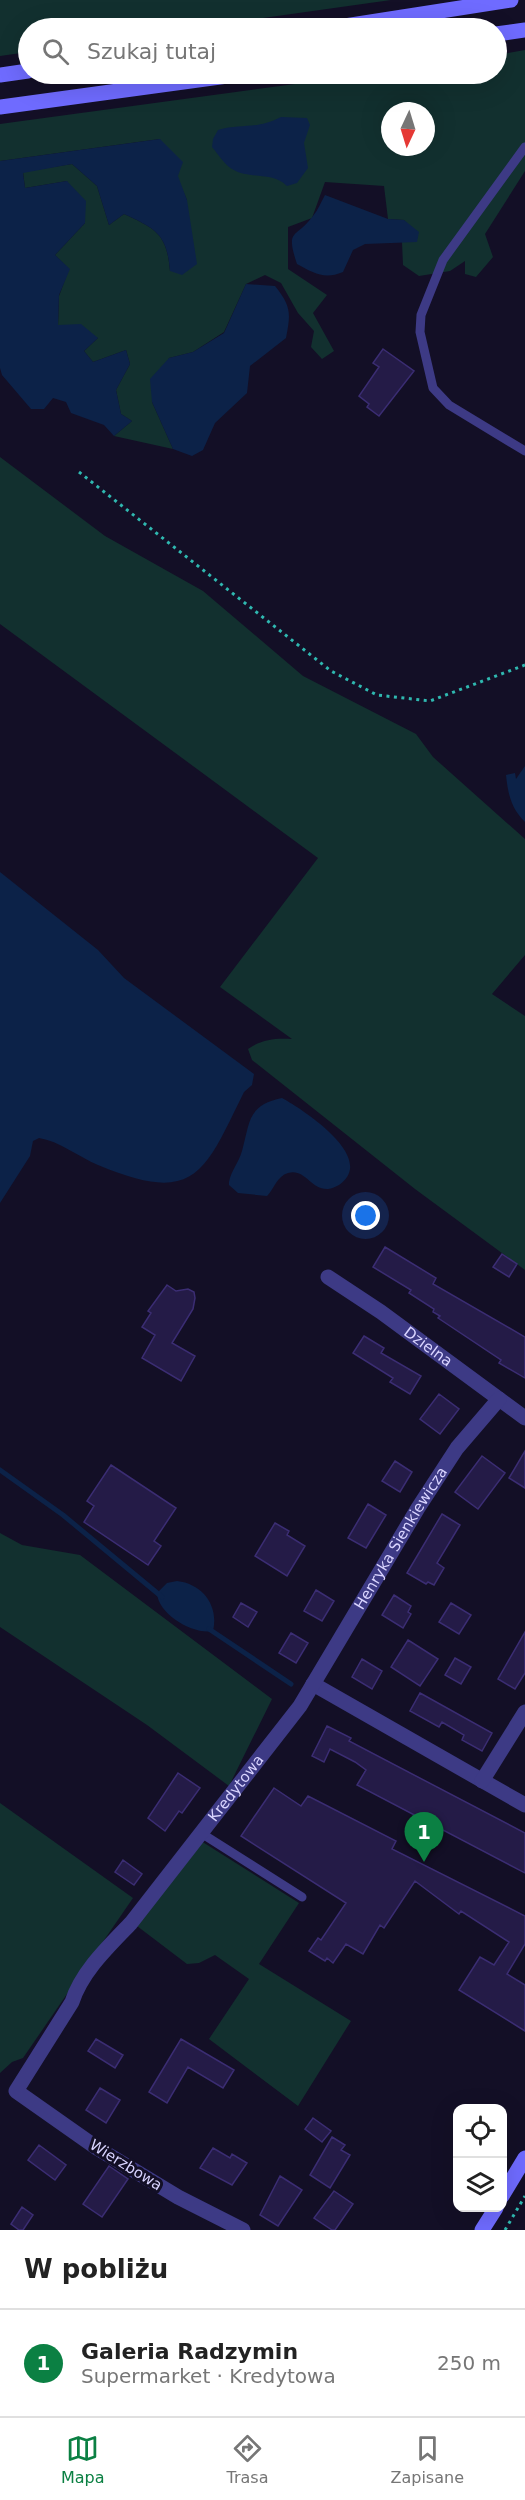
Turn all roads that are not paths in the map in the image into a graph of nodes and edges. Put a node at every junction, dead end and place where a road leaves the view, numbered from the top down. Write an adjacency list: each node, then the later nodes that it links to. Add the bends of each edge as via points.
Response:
1 (459, 0): 3 (main road)
2 (511, 0): 3 (main road)
3 (406, 18)
4 (525, 30): 5 (main road)
5 (507, 32)
6 (18, 72): 7 (main road)
7 (0, 75)
8 (169, 84): 9 (main road)
9 (0, 107)
10 (525, 147): 11 (lane, via 443,260 421,315 420,332 433,388 449,405)
11 (525, 451)
12 (328, 1277): 13 (street, Dzielna)
13 (499, 1399): 14 (street, Dzielna); 15 (street, Henryka Sienkiewicza, via 457,1448 418,1508)
14 (525, 1418)
15 (314, 1684): 17 (street); 19 (street, Kredytowa)
16 (525, 1712): 17 (street)
17 (482, 1781): 18 (street)
18 (525, 1805)
19 (201, 1833): 20 (lane); 21 (street, Kredytowa, via 78,1987)
20 (302, 1897)
21 (16, 2091): 25 (street, Wierzbowa, via 97,2148)
22 (525, 2158): 23 (main road)
23 (507, 2188)
24 (493, 2212): 26 (main road)
25 (243, 2230)
26 (482, 2230)

